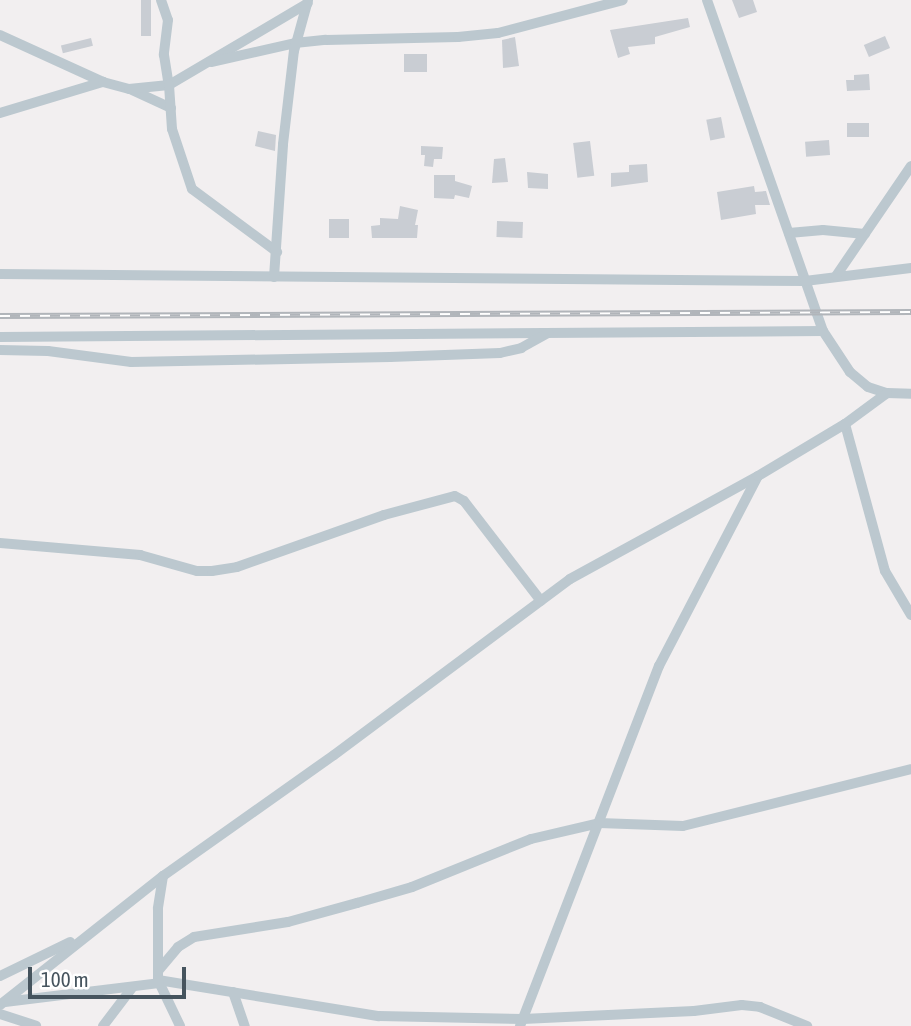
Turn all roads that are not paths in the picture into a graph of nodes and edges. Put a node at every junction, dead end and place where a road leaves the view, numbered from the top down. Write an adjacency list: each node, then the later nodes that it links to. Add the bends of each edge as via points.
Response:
1 (161, 0): 9 (street, via 168,20 164,55)
2 (623, 0): 6 (street, via 498,33)
3 (707, 0): 14 (street)
4 (309, 1): 6 (street); 7 (street)
5 (0, 36): 8 (street)
6 (295, 43): 7 (street); 16 (street)
7 (211, 62): 9 (street)
8 (103, 82): 10 (street); 12 (street)
9 (169, 85): 10 (street); 11 (street)
10 (129, 89): 11 (street)
11 (171, 108): 16 (street, via 179,155 192,189)
12 (0, 113)
13 (911, 166): 15 (street)
14 (789, 233): 15 (street); 21 (street)
15 (865, 234): 19 (street)
16 (277, 253): 20 (street)
17 (911, 268): 19 (street)
18 (0, 274): 20 (street)
19 (836, 276): 21 (street)
20 (274, 277): 21 (street)
21 (805, 281): 22 (street)
22 (823, 331): 23 (street); 26 (street, via 850,372 868,387)
23 (551, 332): 24 (street); 25 (street, via 500,353 390,357 131,362 48,351)
24 (0, 337)
25 (0, 351)
26 (887, 393): 27 (street); 28 (street)
27 (911, 394)
28 (845, 424): 29 (street); 32 (street, via 885,571)
29 (758, 476): 31 (street, via 570,579); 34 (street, via 659,666)
30 (0, 543): 31 (street, via 141,555 212,571 237,568 384,515 455,496 464,501)
31 (541, 601): 35 (street)
32 (911, 615)
33 (911, 769): 34 (street, via 683,826)
34 (598, 823): 38 (street, via 531,839 412,887 357,903 288,922 194,937 178,947); 42 (street)
35 (163, 876): 36 (street); 38 (street)
36 (87, 933): 37 (street); 41 (street)
37 (0, 976)
38 (158, 978): 39 (street); 40 (street); 45 (street)
39 (132, 989): 41 (street); 44 (street)
40 (233, 992): 42 (street, via 379,1016); 46 (street)
41 (1, 1007): 43 (street)
42 (521, 1023): 47 (street, via 742,1005 760,1007)
43 (36, 1026)
44 (103, 1026)
45 (180, 1026)
46 (245, 1026)
47 (807, 1026)

